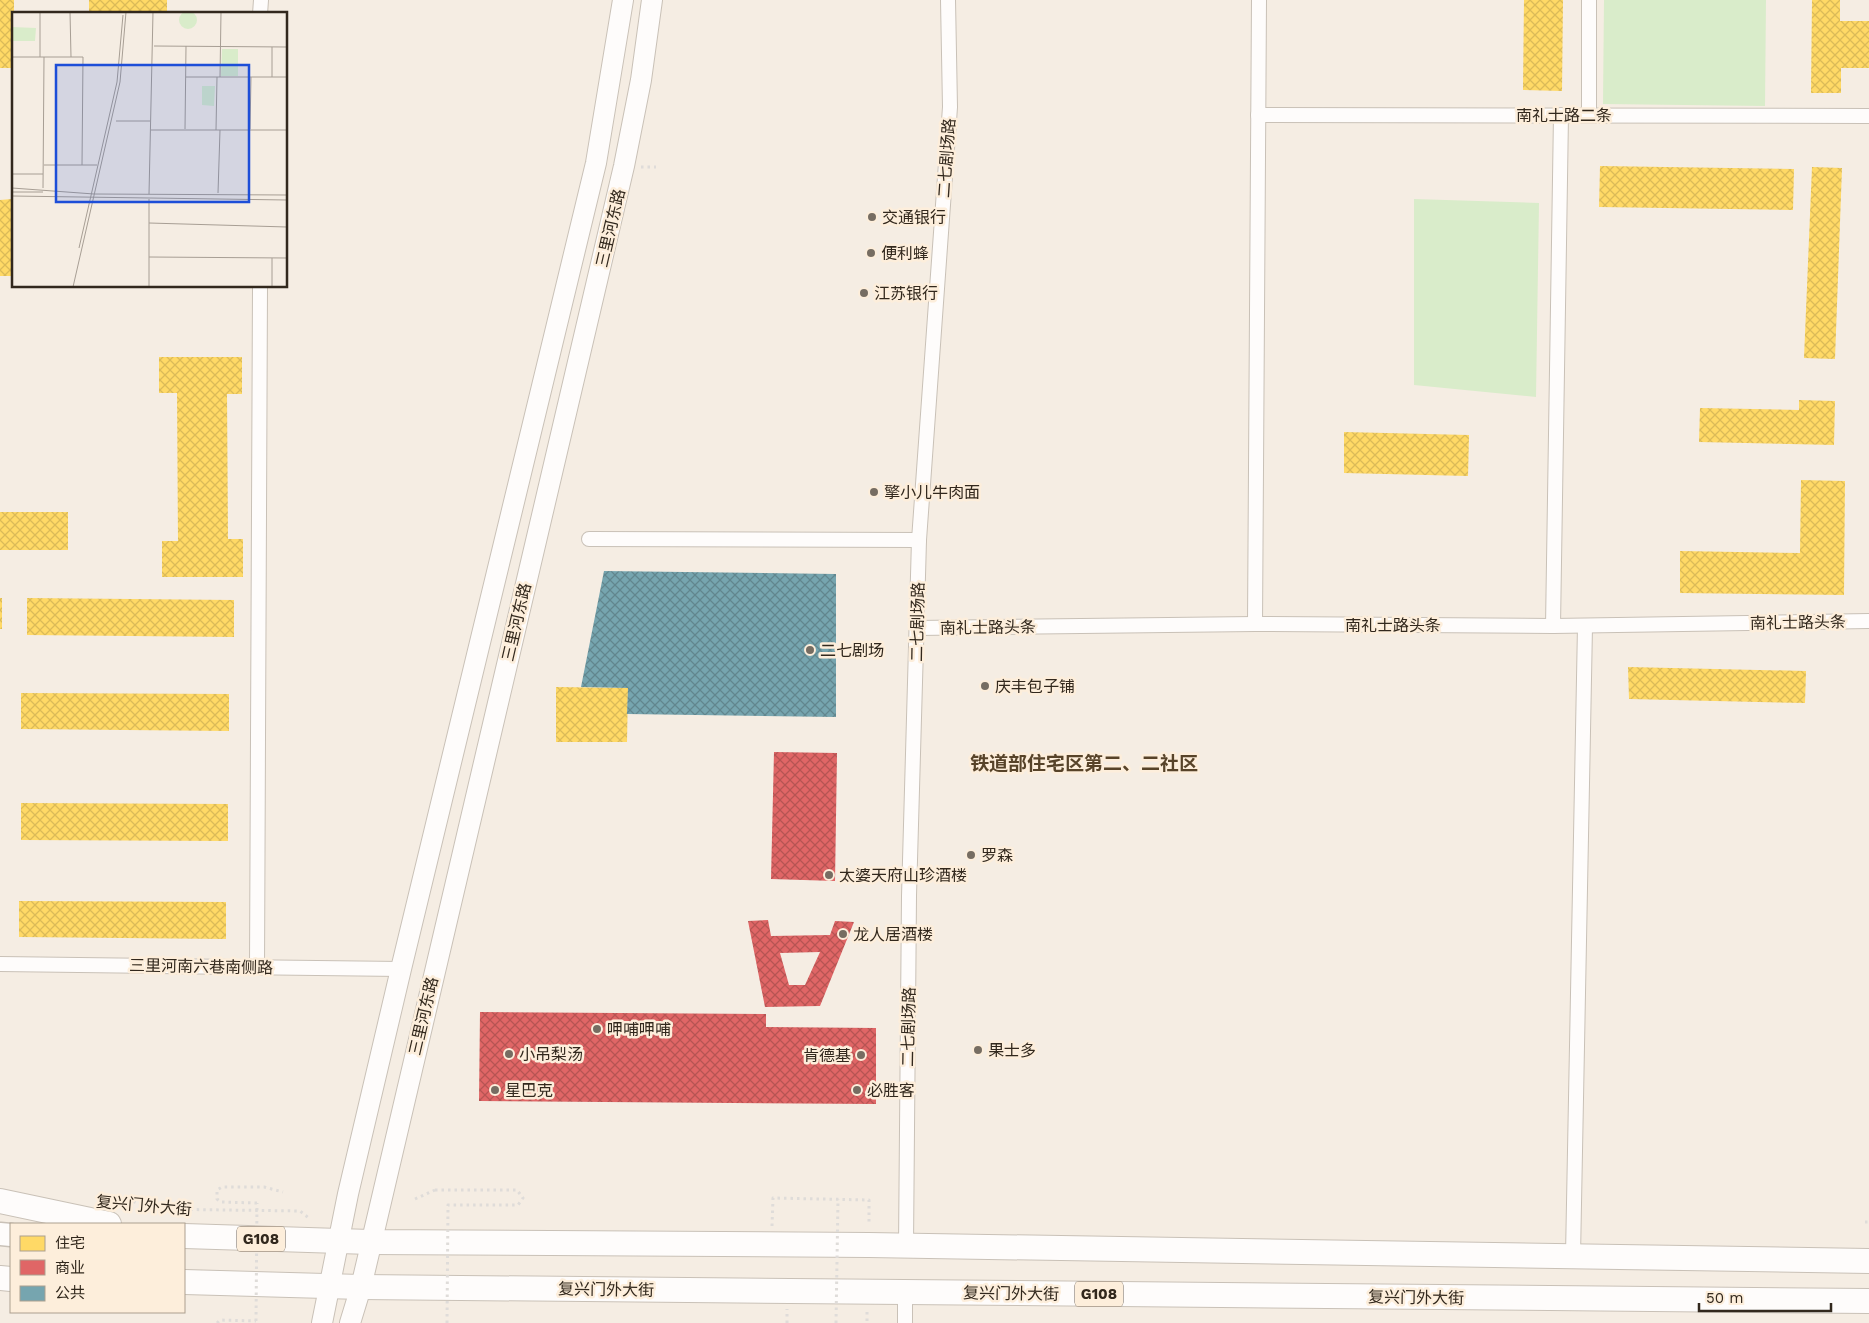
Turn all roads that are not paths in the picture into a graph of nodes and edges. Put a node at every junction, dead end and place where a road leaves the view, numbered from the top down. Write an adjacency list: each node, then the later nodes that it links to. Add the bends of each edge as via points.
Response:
1 (623, 0): 20 (main road, 三里河东路, via 596,163)
2 (652, 0): 25 (main road, 三里河东路, via 624,166)
3 (948, 0): 12 (street, 二七剧场路, via 950,106)
4 (1259, 0): 6 (street)
5 (1589, 0): 8 (street)
6 (1258, 115): 7 (street, 南礼士路二条); 14 (street)
7 (1561, 115): 8 (street, 南礼士路二条); 15 (street)
8 (1589, 115): 9 (street, 南礼士路二条)
9 (1869, 116)
10 (260, 288): 19 (street)
11 (588, 539): 12 (street)
12 (918, 540): 17 (street, 二七剧场路)
13 (1869, 621): 16 (street, 南礼士路头条)
14 (1255, 624): 15 (street, 南礼士路头条); 17 (street, 南礼士路头条)
15 (1553, 626): 16 (street, 南礼士路头条)
16 (1585, 626): 27 (street)
17 (917, 628): 26 (street, 二七剧场路, via 909,896)
18 (0, 964): 19 (street, 三里河南六巷南侧路)
19 (257, 967): 20 (street, 三里河南六巷南侧路)
20 (401, 968): 24 (main road, 三里河东路)
21 (0, 1201): 22 (highway, 复兴门外大街)
22 (104, 1223)
23 (185, 1236): 24 (highway, 复兴门外大街 / G108)
24 (339, 1241): 25 (highway, 复兴门外大街 / G108); 32 (main road, 三里河东路)
25 (370, 1242): 26 (highway, 复兴门外大街 / G108); 33 (main road, 三里河东路)
26 (906, 1246): 27 (highway, 复兴门外大街 / G108)
27 (1573, 1256): 28 (highway, 复兴门外大街 / G108)
28 (1869, 1261)
29 (185, 1277): 31 (main road)
30 (185, 1282): 31 (highway, 复兴门外大街 / G108)
31 (208, 1283): 32 (highway, 复兴门外大街 / G108)
32 (330, 1286): 33 (highway, 复兴门外大街 / G108); 36 (main road, 三里河东路)
33 (360, 1287): 34 (highway, 复兴门外大街 / G108); 37 (main road, 三里河东路)
34 (905, 1291): 35 (highway, 复兴门外大街 / G108); 38 (street)
35 (1869, 1301)
36 (322, 1323)
37 (350, 1323)
38 (905, 1323)

